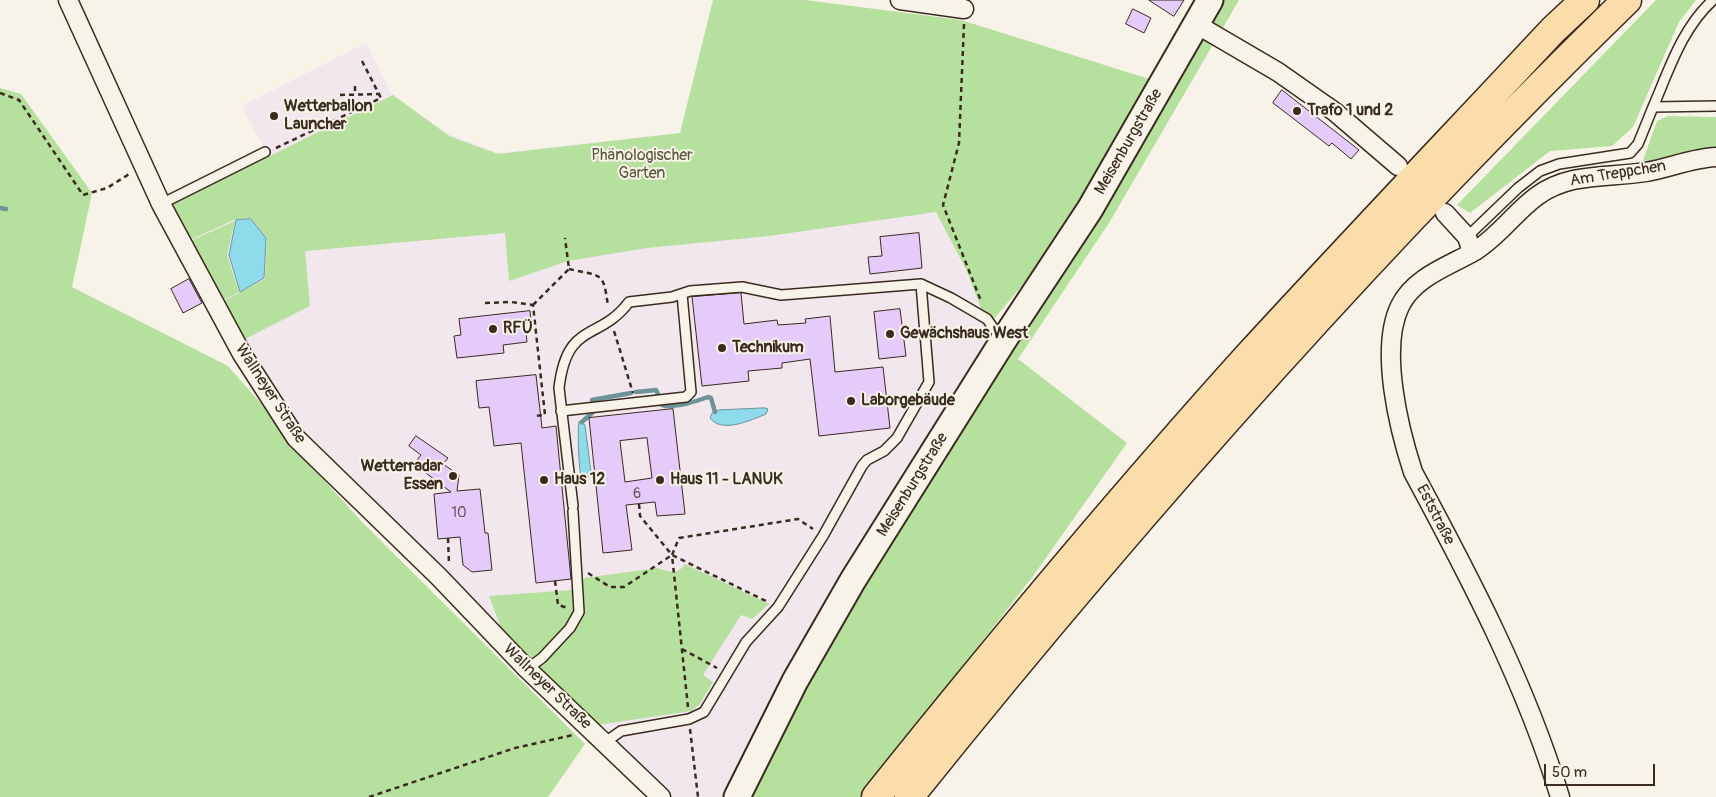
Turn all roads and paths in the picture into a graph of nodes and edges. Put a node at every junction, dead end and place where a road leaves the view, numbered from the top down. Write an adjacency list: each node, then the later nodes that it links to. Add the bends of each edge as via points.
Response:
1 (68, 0): 19 (street, Wallneyer Straße)
2 (900, 0): 7 (street)
3 (1210, 0): 8 (main road, Meisenburgstraße)
4 (1585, 0): 54 (highway, via 1553,30 1251,354 1106,518)
5 (1627, 0): 55 (highway, via 1448,181 1273,366 1125,535)
6 (1712, 0): 16 (lane, via 1702,9 1684,37)
7 (964, 9): 30 (path, via 959,143 943,205 972,273)
8 (1196, 24): 20 (street, via 1278,72 1335,112); 32 (main road, Meisenburgstraße, via 1090,209)
9 (362, 61): 12 (path)
10 (355, 86): 13 (path)
11 (0, 93): 19 (path, via 19,100 83,195 107,188)
12 (379, 94): 13 (path); 17 (path, via 381,98)
13 (355, 95): 14 (path)
14 (340, 96)
15 (1716, 106): 16 (lane)
16 (1653, 107): 24 (lane, via 1638,144 1630,153 1559,164 1540,171 1518,188)
17 (265, 152): 21 (lane)
18 (1716, 158): 24 (street, Am Treppchen, via 1646,172 1569,180 1536,196 1485,244)
19 (142, 166): 21 (street, Wallneyer Straße)
20 (1398, 166)
21 (161, 204): 46 (street, Wallneyer Straße, via 242,354 296,438 439,577)
22 (1445, 213): 24 (street)
23 (565, 238): 25 (path)
24 (1470, 245): 56 (street, Eststraße, via 1410,292 1400,306 1391,347 1402,438 1414,472 1510,666 1545,747)
25 (569, 269): 29 (path); 31 (path, via 600,276 604,281)
26 (921, 284): 27 (lane, via 781,295 742,287); 30 (lane); 37 (lane, via 928,382 897,438 862,466)
27 (682, 294): 31 (lane, via 629,302 619,315); 33 (lane, via 691,392 686,396)
28 (485, 303): 29 (path)
29 (533, 305): 35 (path, via 545,415)
30 (987, 319): 32 (lane)
31 (610, 320): 33 (path); 34 (lane, via 571,346 561,372)
32 (1002, 341): 53 (main road, Meisenburgstraße, via 848,589 795,681)
33 (636, 402): 34 (lane)
34 (561, 411): 41 (lane)
35 (533, 416)
36 (639, 504): 40 (path, via 640,516)
37 (823, 536): 40 (path, via 798,519 679,538); 43 (lane)
38 (448, 538): 39 (path)
39 (449, 548)
40 (672, 555): 41 (path, via 619,588 610,587); 43 (path); 45 (path)
41 (576, 561): 44 (lane)
42 (555, 581): 44 (path, via 558,605)
43 (778, 607): 47 (lane, via 746,642)
44 (579, 612): 46 (lane, via 570,628)
45 (682, 649): 47 (path); 48 (path)
46 (527, 669): 49 (street, Wallneyer Straße)
47 (726, 674): 48 (lane, via 704,712)
48 (689, 720): 49 (lane); 52 (path)
49 (598, 736): 50 (path, via 515,748); 51 (street, Wallneyer Straße)
50 (369, 797)
51 (661, 797)
52 (698, 797)
53 (737, 797)
54 (876, 797)
55 (908, 797)
56 (1560, 797)

